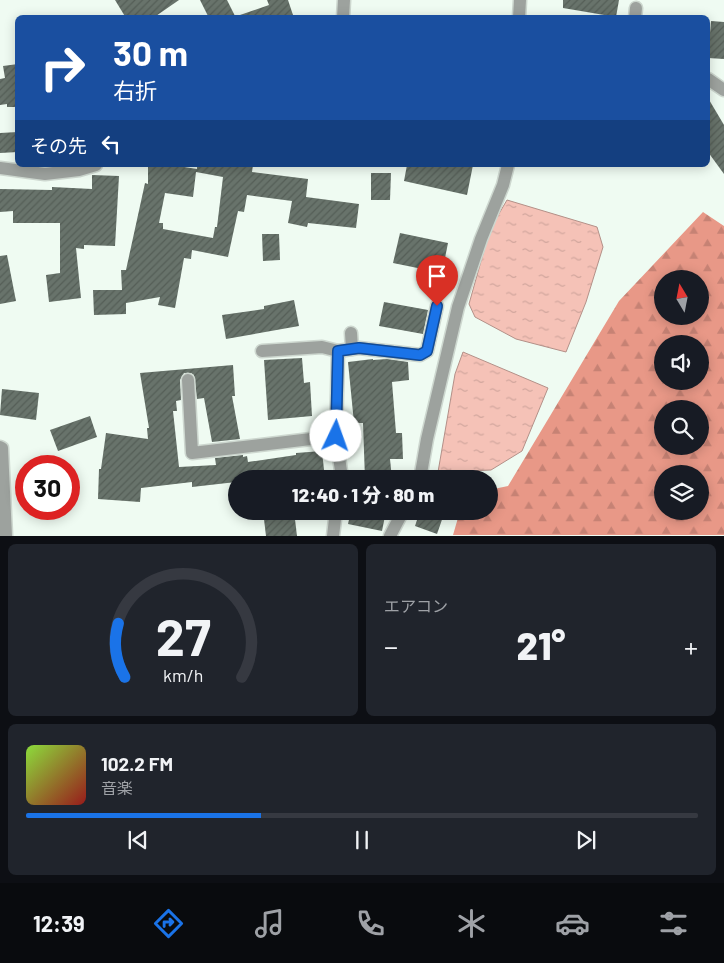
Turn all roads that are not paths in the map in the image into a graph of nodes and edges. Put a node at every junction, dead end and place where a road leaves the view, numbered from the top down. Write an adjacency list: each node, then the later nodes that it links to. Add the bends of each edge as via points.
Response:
1 (344, 0): 3 (street)
2 (520, 0): 4 (street)
3 (343, 15)
4 (519, 15)
5 (710, 80): 6 (street)
6 (724, 90)
7 (89, 167): 9 (street, via 45,174)
8 (508, 167): 19 (street, via 458,307)
9 (0, 168)
10 (437, 306): 12 (street, via 427,351 420,355)
11 (351, 333): 12 (street)
12 (352, 349): 14 (street)
13 (262, 351): 14 (street, via 322,347)
14 (338, 351): 16 (street)
15 (188, 380): 16 (street, via 192,453)
16 (336, 436): 18 (street)
17 (0, 446): 22 (street)
18 (341, 470)
19 (422, 470)
20 (335, 520): 23 (street)
21 (398, 520): 24 (street)
22 (6, 536)
23 (333, 536)
24 (390, 536)

